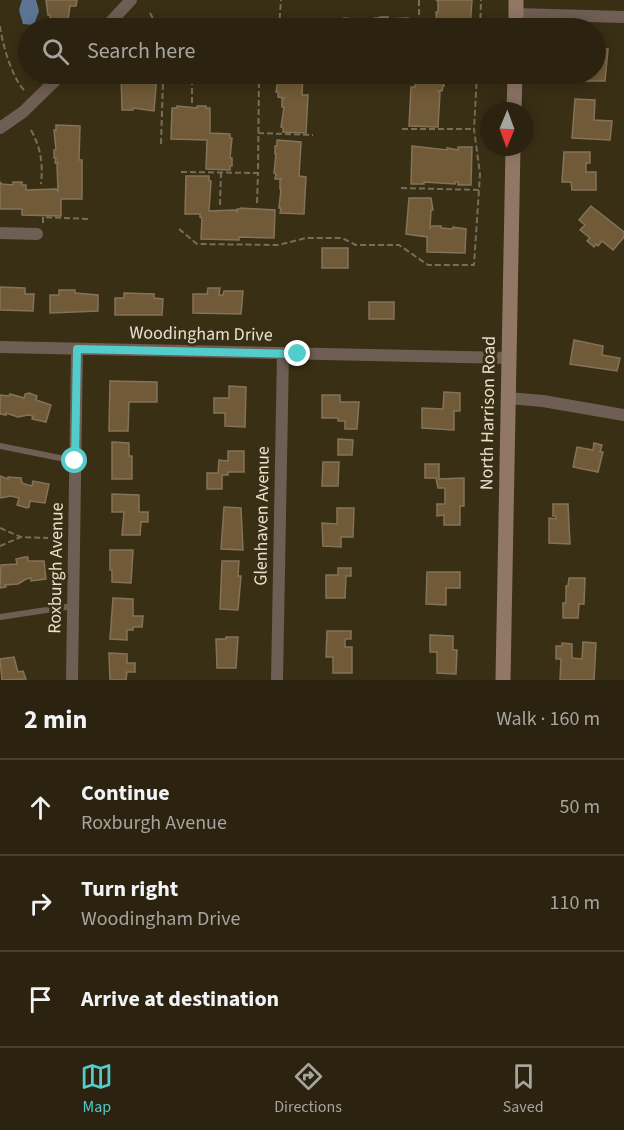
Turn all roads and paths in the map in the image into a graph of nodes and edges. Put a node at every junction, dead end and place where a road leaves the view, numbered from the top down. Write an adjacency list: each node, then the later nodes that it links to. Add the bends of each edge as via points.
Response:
1 (131, 0): 8 (street)
2 (281, 0): 10 (path)
3 (419, 0): 11 (path)
4 (482, 0): 12 (path)
5 (150, 14): 9 (path)
6 (516, 14): 7 (street)
7 (624, 17)
8 (114, 18)
9 (152, 18)
10 (280, 18)
11 (419, 18)
12 (481, 18)
13 (0, 26): 14 (path)
14 (1, 35): 15 (path)
15 (18, 83)
16 (18, 84): 23 (path)
17 (52, 84): 23 (street)
18 (163, 84): 32 (path)
19 (191, 84): 25 (path)
20 (259, 84): 30 (path)
21 (476, 84): 28 (path)
22 (515, 84): 24 (street)
23 (35, 100): 26 (street)
24 (514, 102)
25 (192, 103)
26 (0, 128)
27 (402, 129): 28 (path)
28 (474, 129): 39 (path)
29 (30, 130): 37 (path, via 40,152)
30 (258, 133): 31 (path); 36 (path)
31 (313, 135)
32 (161, 144)
33 (513, 156): 49 (street, North Harrison Road)
34 (181, 172): 35 (path)
35 (221, 173): 36 (path); 41 (path)
36 (258, 173): 40 (path)
37 (41, 184)
38 (401, 188): 39 (path)
39 (479, 190): 43 (path, via 474,265 428,265 399,245 357,245 342,238 306,238 278,245 197,244)
40 (257, 203)
41 (220, 205)
42 (88, 219): 44 (path, via 43,218)
43 (179, 229)
44 (40, 230): 45 (street)
45 (0, 233)
46 (0, 347): 47 (street, Woodingham Drive)
47 (77, 349): 48 (street, Woodingham Drive); 53 (street, Roxburgh Avenue)
48 (283, 353): 49 (street, Woodingham Drive); 61 (street, Glenhaven Avenue)
49 (509, 358): 50 (street, North Harrison Road)
50 (508, 398): 51 (street); 62 (street, North Harrison Road)
51 (624, 415)
52 (0, 446): 53 (lane)
53 (75, 461): 58 (street, Roxburgh Avenue)
54 (0, 528): 55 (path)
55 (21, 537): 56 (path); 57 (path)
56 (48, 538)
57 (0, 546)
58 (73, 606): 59 (lane); 60 (street, Roxburgh Avenue)
59 (0, 617)
60 (72, 680)
61 (277, 680)
62 (503, 680)

